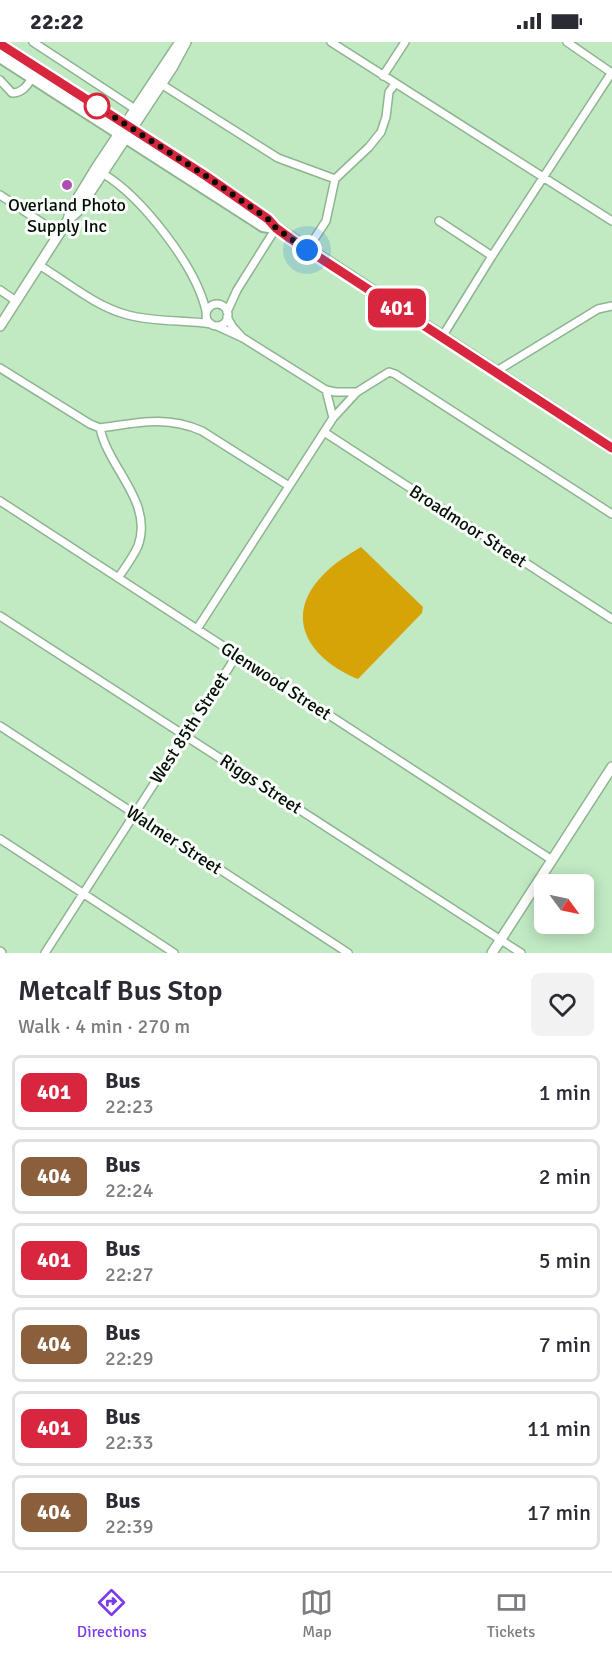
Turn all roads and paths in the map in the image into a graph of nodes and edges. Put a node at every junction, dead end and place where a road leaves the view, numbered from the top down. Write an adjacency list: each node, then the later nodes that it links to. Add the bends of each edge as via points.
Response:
1 (33, 42): 15 (street)
2 (180, 42): 15 (street)
3 (186, 42): 13 (street)
4 (331, 42): 10 (street)
5 (405, 42): 10 (street)
6 (567, 42): 9 (street)
7 (0, 44): 16 (main road)
8 (0, 57): 11 (main road)
9 (612, 73): 18 (street)
10 (383, 75): 14 (street)
11 (32, 78): 12 (street, via 17,93 12,93); 16 (main road)
12 (0, 80)
13 (161, 84): 16 (street); 19 (street, via 278,158)
14 (394, 84): 18 (street); 19 (street, via 381,132)
15 (135, 109): 16 (street)
16 (125, 131): 17 (street); 21 (street, via 71,209); 24 (main road, via 264,226)
17 (102, 172): 21 (street); 31 (street, via 121,185 161,229)
18 (543, 177): 23 (street); 27 (street)
19 (335, 179): 26 (street, via 326,221)
20 (0, 195): 25 (street)
21 (68, 220): 25 (street)
22 (439, 221): 27 (street)
23 (612, 221)
24 (276, 228): 26 (main road); 30 (street)
25 (59, 234): 28 (street)
26 (307, 250): 40 (main road)
27 (492, 256): 40 (street)
28 (39, 265): 32 (street); 37 (street, via 116,311 143,318)
29 (0, 290): 32 (street)
30 (237, 290): 33 (street); 36 (street)
31 (200, 292): 33 (street); 35 (street)
32 (16, 301): 39 (street)
33 (218, 305): 35 (street); 36 (street)
34 (612, 306): 43 (street, via 598,309)
35 (206, 312): 37 (street); 38 (street)
36 (227, 314): 38 (street, via 223,323); 41 (street)
37 (190, 320): 38 (street)
38 (214, 325): 41 (street)
39 (0, 326)
40 (442, 337): 43 (main road)
41 (243, 338): 44 (street)
42 (0, 368): 47 (street)
43 (495, 372): 49 (main road)
44 (326, 390): 45 (street); 46 (street)
45 (357, 392): 46 (street); 52 (street, via 384,374 395,374)
46 (333, 418): 48 (street)
47 (100, 428): 50 (street, via 164,420 190,425); 53 (street, via 105,448 132,493 141,519 137,548)
48 (324, 432): 50 (street); 55 (street, Broadmoor Street)
49 (612, 448)
50 (289, 486): 56 (street)
51 (0, 501): 53 (street, Glenwood Street)
52 (612, 514)
53 (118, 578): 56 (street, Glenwood Street)
54 (0, 616): 59 (street, Riggs Street)
55 (612, 619)
56 (197, 629): 57 (street, Glenwood Street)
57 (237, 655): 59 (street, West 85th Street); 63 (street, Glenwood Street)
58 (0, 726): 61 (street, Walmer Street)
59 (185, 735): 61 (street, West 85th Street); 65 (street, Riggs Street)
60 (612, 767): 63 (street)
61 (135, 813): 64 (street, West 85th Street); 68 (street, Walmer Street)
62 (0, 839): 64 (street)
63 (552, 860): 65 (street)
64 (83, 894): 66 (street, West 85th Street); 67 (street)
65 (501, 939): 69 (street); 70 (street, Riggs Street)
66 (45, 953)
67 (174, 953)
68 (348, 953)
69 (492, 953)
70 (521, 953)

